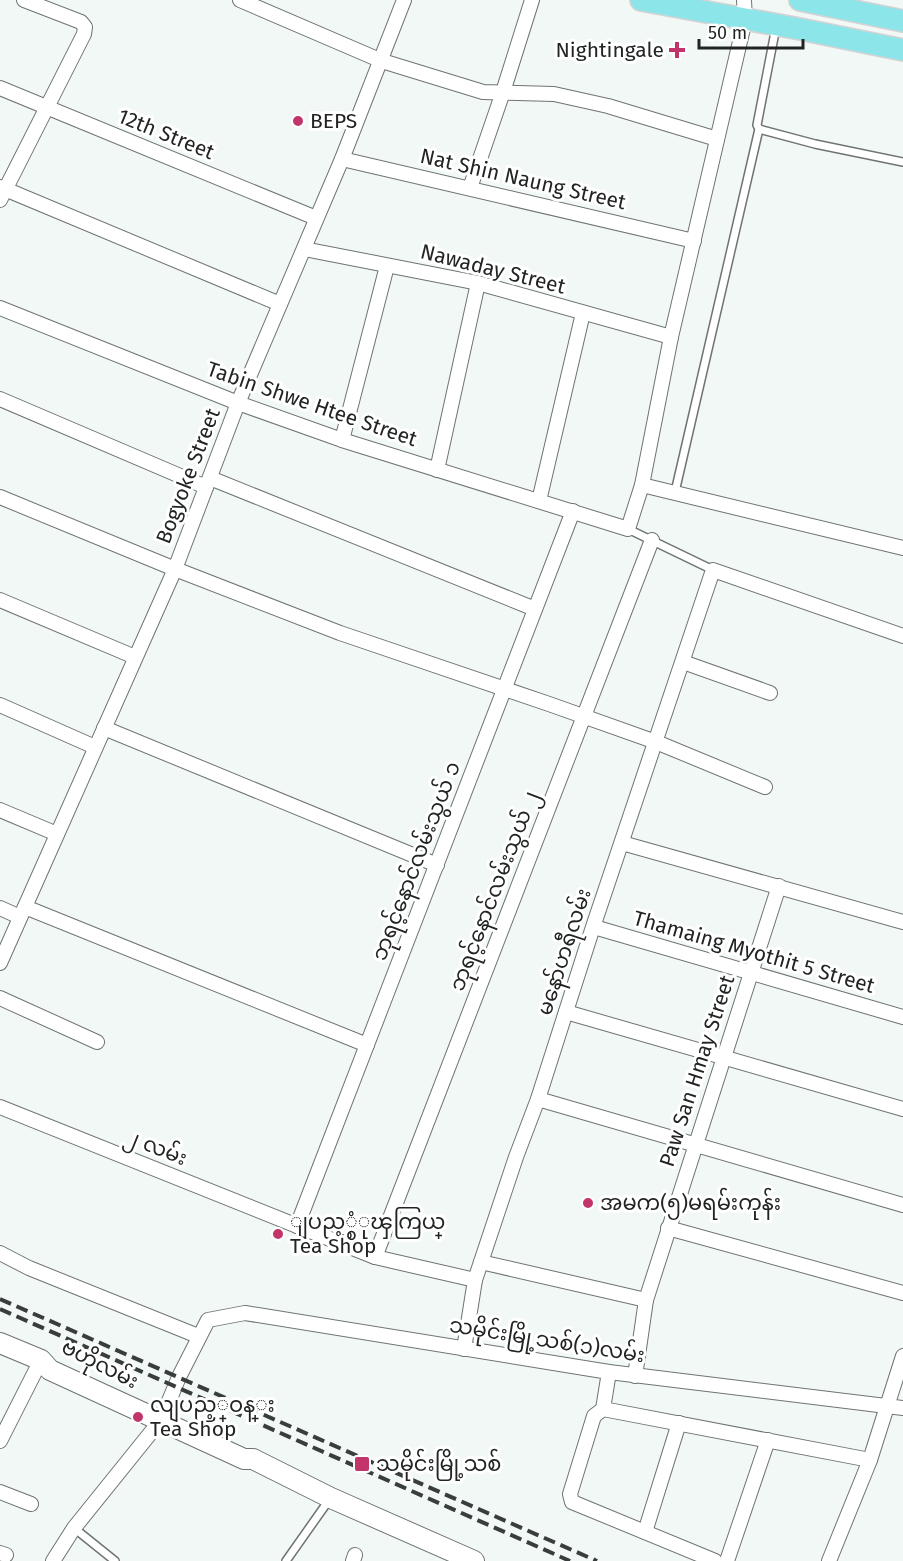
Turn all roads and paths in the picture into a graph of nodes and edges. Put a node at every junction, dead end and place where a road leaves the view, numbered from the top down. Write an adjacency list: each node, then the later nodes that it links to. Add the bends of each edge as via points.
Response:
1 (24, 0): 15 (street, via 85,27)
2 (240, 0): 12 (street)
3 (404, 0): 12 (street, Bogyoke Street)
4 (532, 0): 14 (street)
5 (641, 0): 7 (main road)
6 (805, 0): 8 (main road); 10 (main road)
7 (744, 10): 9 (main road); 17 (street)
8 (903, 21)
9 (776, 25): 10 (main road); 16 (lane)
10 (800, 28): 11 (main road)
11 (903, 50)
12 (382, 61): 14 (street, via 483,92); 18 (street, Bogyoke Street)
13 (0, 88): 15 (street, 12th Street)
14 (503, 92): 17 (street, via 554,94); 20 (street)
15 (47, 107): 21 (street); 22 (street, 12th Street)
16 (759, 129): 19 (lane); 37 (lane)
17 (717, 139): 23 (street)
18 (342, 159): 20 (street, Nat Shin Naung Street); 22 (street, Bogyoke Street)
19 (903, 162)
20 (470, 188): 23 (street, Nat Shin Naung Street)
21 (2, 192): 27 (street)
22 (316, 218): 24 (street, Bogyoke Street)
23 (694, 241): 30 (street)
24 (304, 249): 25 (street, Nawaday Street); 27 (street, Bogyoke Street)
25 (387, 266): 26 (street, Nawaday Street); 33 (street)
26 (478, 284): 29 (street, Nawaday Street); 34 (street)
27 (280, 304): 32 (street, Bogyoke Street)
28 (0, 308): 32 (street, Tabin Shwe Htee Street)
29 (583, 313): 30 (street, Nawaday Street); 39 (street)
30 (671, 337): 36 (street)
31 (0, 399): 35 (street)
32 (238, 403): 33 (street, Tabin Shwe Htee Street); 35 (street, Bogyoke Street)
33 (342, 440): 34 (street, Tabin Shwe Htee Street)
34 (437, 470): 39 (street, Tabin Shwe Htee Street)
35 (208, 483): 44 (street, Bogyoke Street); 47 (street)
36 (642, 485): 37 (street); 41 (street)
37 (675, 492): 43 (street)
38 (0, 497): 44 (street)
39 (539, 501): 40 (street, Tabin Shwe Htee Street)
40 (573, 512): 41 (street, Tabin Shwe Htee Street); 47 (street, ဘုရင့်နောင်လမ်းသွယ် ၁)
41 (622, 527): 42 (lane)
42 (652, 540): 45 (lane); 54 (street, ဘုရင့်နောင်လမ်းသွယ် ၂)
43 (903, 548)
44 (175, 569): 49 (street, Bogyoke Street); 51 (street, via 340,633)
45 (713, 570): 48 (street); 50 (street, မနော်ဟရီလမ်း)
46 (0, 600): 49 (street)
47 (535, 609): 51 (street, ဘုရင့်နောင်လမ်းသွယ် ၁)
48 (903, 636)
49 (135, 657): 55 (street, Bogyoke Street)
50 (682, 663): 52 (street); 56 (street, မနော်ဟရီလမ်း)
51 (504, 690): 54 (street); 62 (street, ဘုရင့်နောင်လမ်းသွယ် ၁)
52 (770, 693)
53 (0, 705): 57 (street)
54 (584, 716): 56 (street); 84 (street, ဘုရင့်နောင်လမ်းသွယ် ၂)
55 (104, 728): 57 (street, Bogyoke Street); 62 (street)
56 (656, 742): 58 (street); 61 (street, မနော်ဟရီလမ်း)
57 (95, 747): 60 (street, Bogyoke Street)
58 (765, 787)
59 (0, 810): 60 (street)
60 (57, 834): 65 (street, Bogyoke Street)
61 (622, 843): 63 (street); 67 (street, မနော်ဟရီလမ်း)
62 (437, 865): 74 (street, ဘုရင့်နောင်လမ်းသွယ် ၁)
63 (779, 886): 66 (street); 69 (street, Paw San Hmay Street)
64 (0, 908): 65 (street)
65 (23, 912): 68 (street, Bogyoke Street); 74 (street)
66 (903, 922)
67 (594, 927): 69 (street, Thamaing Myothit 5 Street); 71 (street, မနော်ဟရီလမ်း)
68 (0, 963)
69 (751, 974): 72 (street, Thamaing Myothit 5 Street); 75 (street, Paw San Hmay Street)
70 (0, 998): 73 (street)
71 (566, 1012): 75 (street); 76 (street, မနော်ဟရီလမ်း)
72 (903, 1017)
73 (98, 1042)
74 (367, 1045): 81 (street, ဘုရင့်နောင်လမ်းသွယ် ၁)
75 (724, 1057): 78 (street); 79 (street, Paw San Hmay Street)
76 (538, 1099): 79 (street); 85 (street, မနော်ဟရီလမ်း)
77 (0, 1107): 81 (street, ၂ လမ်း)
78 (903, 1109)
79 (695, 1145): 80 (street); 82 (street, Paw San Hmay Street)
80 (903, 1205)
81 (297, 1226): 84 (street, ၂ လမ်း)
82 (668, 1228): 87 (street); 88 (street, Paw San Hmay Street)
83 (0, 1253): 89 (street)
84 (375, 1257): 86 (street, ၂ လမ်း)
85 (481, 1262): 86 (street, မနော်ဟရီလမ်း); 88 (street)
86 (475, 1280): 91 (street, မနော်ဟရီလမ်း)
87 (903, 1293)
88 (646, 1300): 95 (street, Paw San Hmay Street)
89 (198, 1337): 91 (street, သမိုင်းမြို့သစ်(၁)လမ်း, via 208,1320 245,1313); 99 (street)
90 (0, 1343): 93 (main road, ဗဟိုလမ်း)
91 (464, 1349): 94 (street, သမိုင်းမြို့သစ်(၁)လမ်း)
92 (903, 1356): 96 (street)
93 (41, 1360): 99 (main road, ဗဟိုလမ်း, via 50,1370); 100 (street)
94 (609, 1372): 95 (street, သမိုင်းမြို့သစ်(၁)လမ်း); 97 (street)
95 (635, 1376): 96 (street, သမိုင်းမြို့သစ်(၁)လမ်း)
96 (887, 1406): 98 (street, သမိုင်းမြို့သစ်(၁)လမ်း); 104 (street)
97 (603, 1408): 101 (street); 109 (street, via 594,1416 570,1498)
98 (903, 1408)
99 (163, 1416): 106 (main road, ဗဟိုလမ်း, via 244,1459 253,1459); 108 (street)
100 (5, 1418): 103 (street)
101 (679, 1423): 102 (street); 109 (street)
102 (768, 1440): 104 (street); 115 (street)
103 (0, 1441)
104 (870, 1460): 116 (street)
105 (0, 1492): 107 (street)
106 (331, 1498): 112 (lane); 113 (main road, ဗဟိုလမ်း)
107 (31, 1504)
108 (74, 1528): 110 (street); 111 (lane)
109 (645, 1532): 114 (street)
110 (53, 1561)
111 (115, 1561)
112 (286, 1561)
113 (474, 1561)
114 (715, 1561)
115 (727, 1561)
116 (830, 1561)

